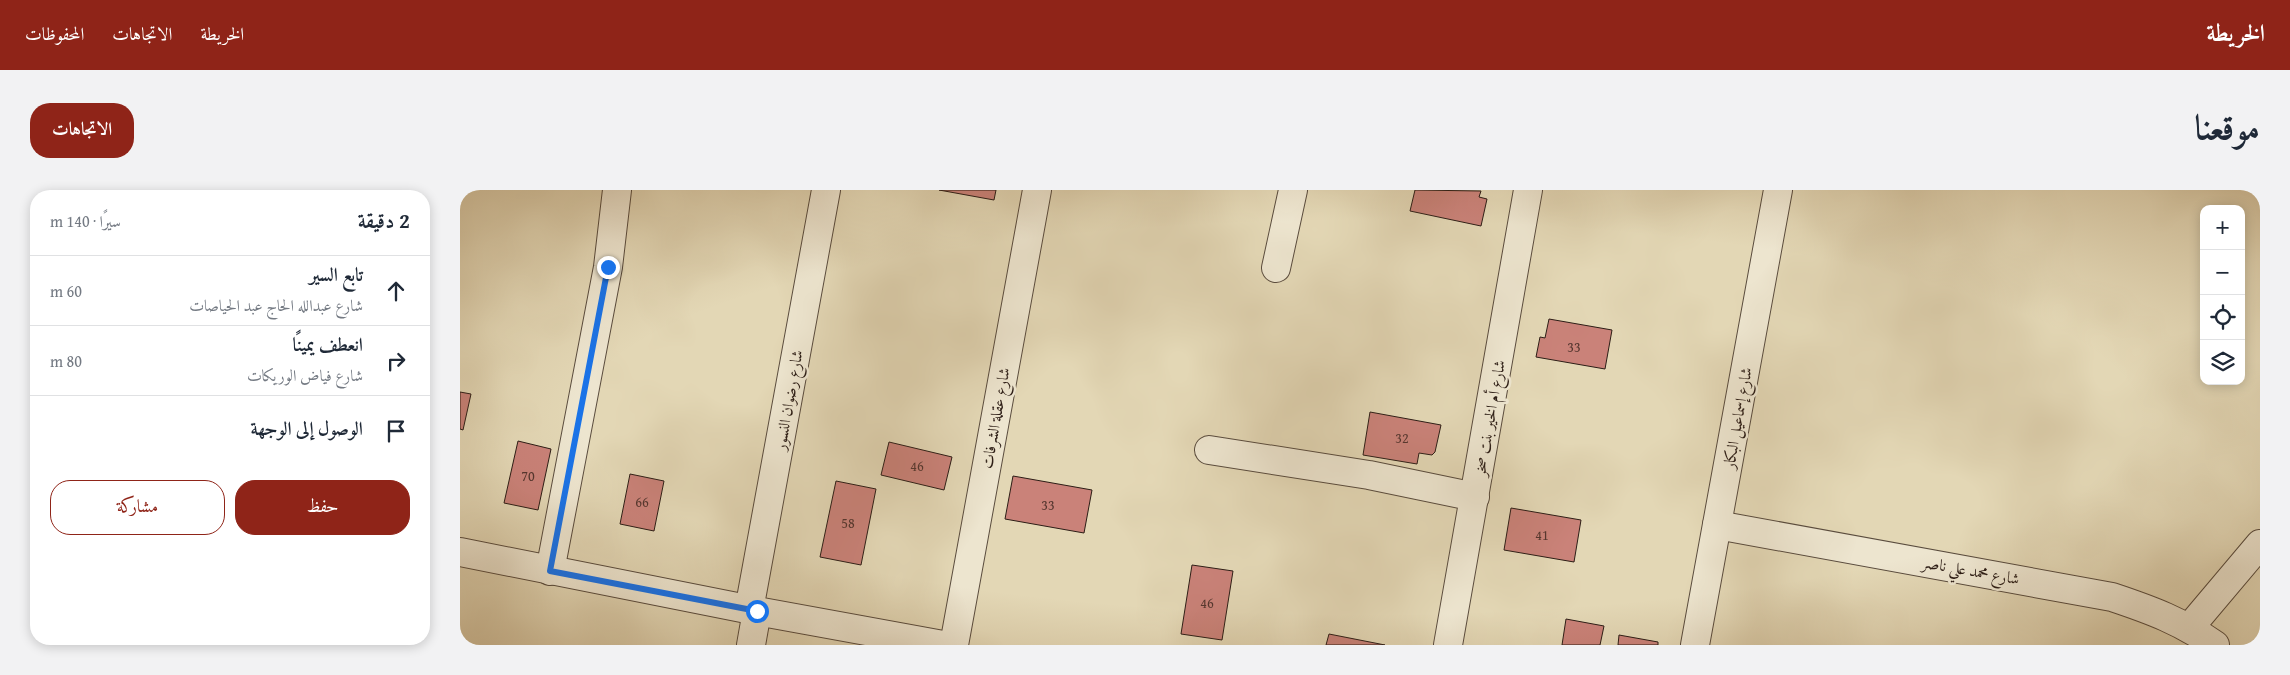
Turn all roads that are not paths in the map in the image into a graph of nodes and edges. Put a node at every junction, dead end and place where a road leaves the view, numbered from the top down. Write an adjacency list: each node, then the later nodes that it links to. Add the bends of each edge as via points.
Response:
1 (618, 190): 13 (street, via 608,267)
2 (826, 190): 14 (street, شارع رضوان النسور)
3 (1037, 190): 18 (street, شارع عقلة الشرفات)
4 (1293, 190): 7 (street)
5 (1528, 190): 9 (street, شارع أم الخير بنت صخر)
6 (1778, 190): 10 (street, شارع إسماعيل البكار)
7 (1276, 268)
8 (1209, 450): 9 (street, via 1369,475)
9 (1475, 497): 19 (street, شارع أم الخير بنت صخر)
10 (1717, 525): 15 (street, شارع محمد علي ناصر, via 2073,589 2136,605); 20 (street, شارع إسماعيل البكار)
11 (2260, 544): 15 (street)
12 (460, 552): 13 (street)
13 (550, 571): 14 (street)
14 (753, 610): 16 (street, شارع رضوان النسور); 17 (street)
15 (2190, 627): 21 (street, شارع محمد علي ناصر)
16 (751, 645)
17 (943, 645)
18 (954, 645)
19 (1448, 645)
20 (1695, 645)
21 (2215, 645)

